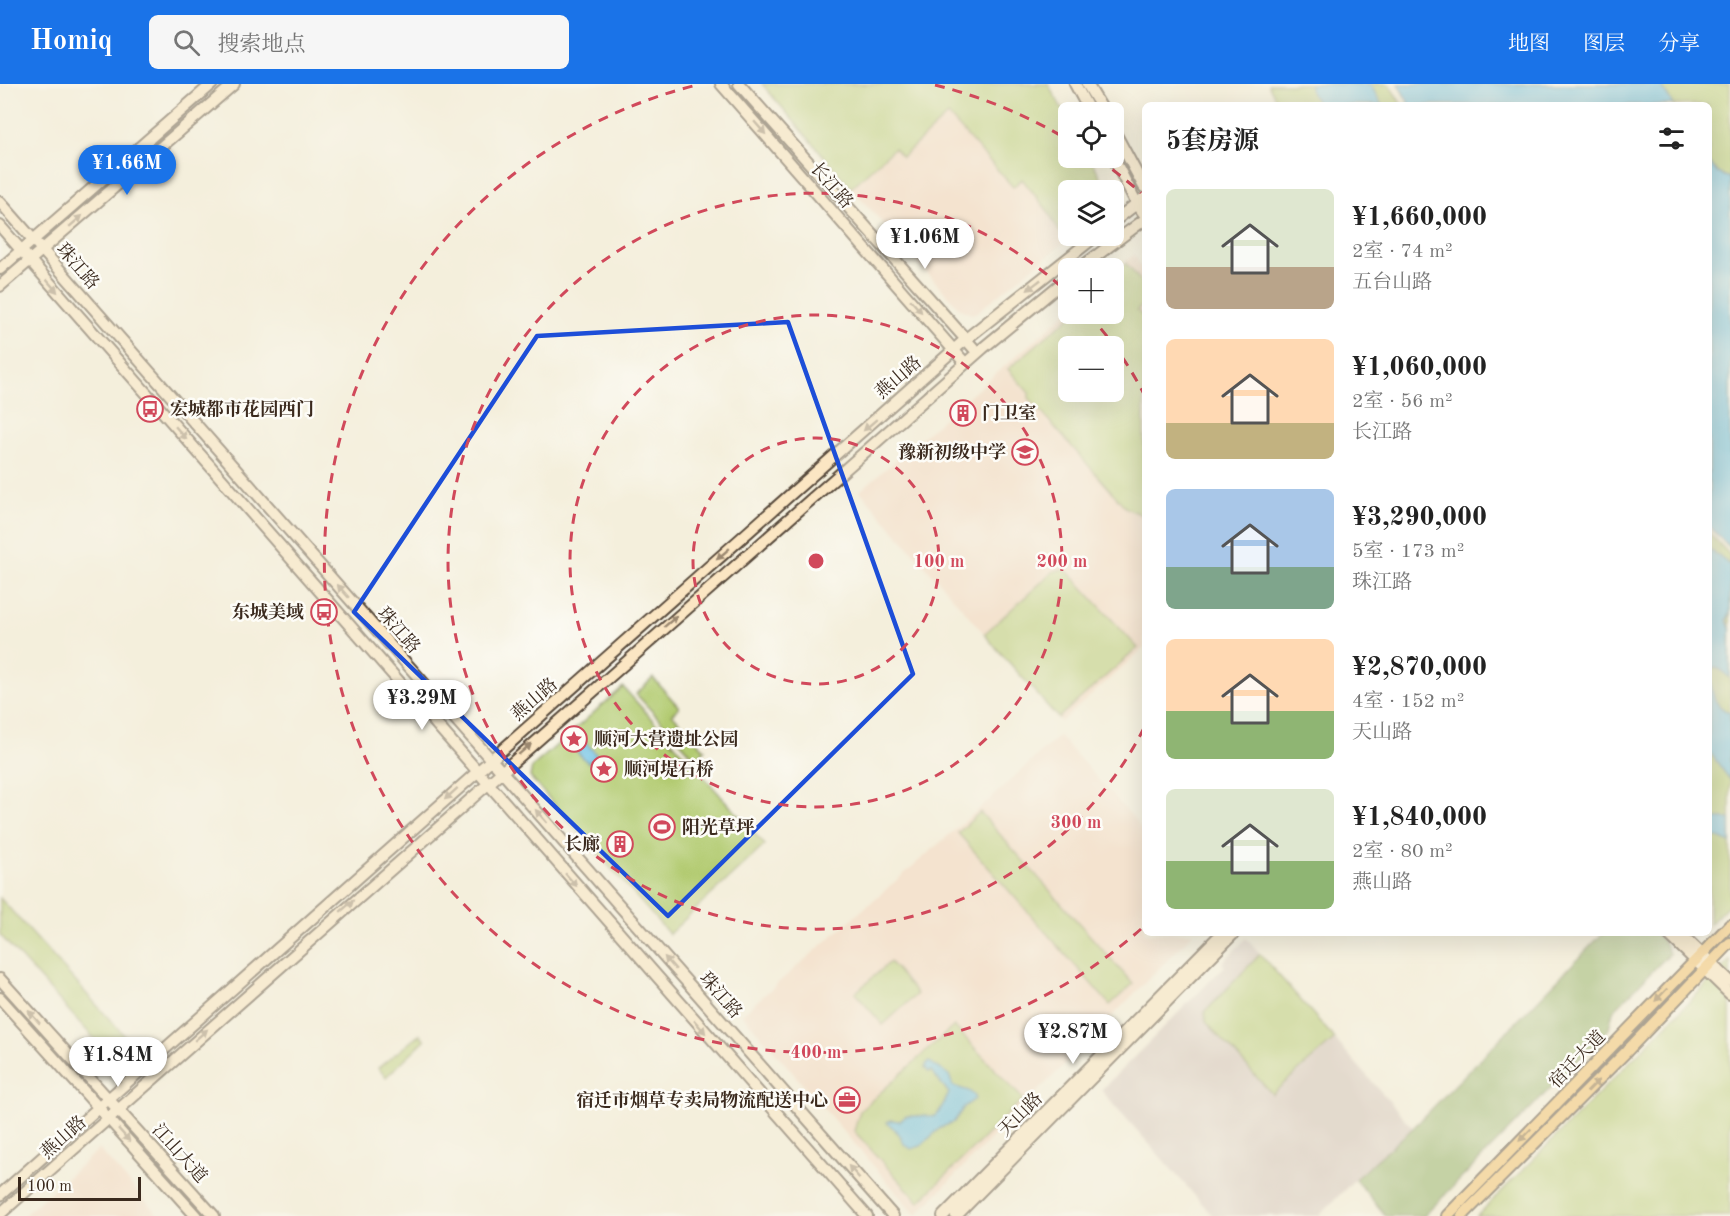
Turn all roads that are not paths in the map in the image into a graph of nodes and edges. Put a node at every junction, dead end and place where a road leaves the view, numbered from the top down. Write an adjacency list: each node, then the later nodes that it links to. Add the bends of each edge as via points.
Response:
1 (212, 84): 17 (street)
2 (234, 84): 20 (street, one-way to 2)
3 (721, 84): 27 (street, 长江路, one-way to 27)
4 (739, 84): 26 (street, 长江路)
5 (1075, 84): 7 (street)
6 (1087, 84): 8 (street)
7 (1085, 102)
8 (1098, 102)
9 (1124, 150): 11 (street)
10 (1120, 168): 12 (street)
11 (1142, 183)
12 (1141, 201): 14 (street)
13 (0, 202): 17 (street, 珠江路)
14 (1124, 214)
15 (1142, 222): 21 (street)
16 (0, 226): 19 (street, 珠江路)
17 (34, 240): 19 (street); 20 (street, 珠江路)
18 (1083, 246): 26 (street, 燕山路, one-way to 26)
19 (21, 250): 22 (street, 珠江路); 23 (street)
20 (42, 250): 22 (street); 30 (street, 珠江路, one-way to 20)
21 (1093, 258)
22 (30, 260): 24 (street); 32 (street, 珠江路, one-way to 32)
23 (0, 269)
24 (0, 286)
25 (1058, 286): 28 (street, 燕山路)
26 (966, 339): 27 (street, 燕山路); 28 (street, 长江路)
27 (954, 350): 29 (street, 长江路); 30 (street, 燕山路, one-way to 30)
28 (977, 352): 29 (street, 燕山路)
29 (965, 363): 31 (street, 燕山路, one-way to 29)
30 (490, 759): 31 (street, 珠江路); 32 (street, 燕山路)
31 (501, 770): 33 (street, 燕山路); 55 (street, 珠江路, one-way to 31)
32 (476, 772): 33 (street, 珠江路); 46 (street, 燕山路, one-way to 46)
33 (486, 783): 48 (street, 燕山路, one-way to 33); 54 (street, 珠江路, one-way to 54)
34 (1730, 925): 40 (main road, 宿迁大道)
35 (1219, 936): 56 (street, 天山路)
36 (1231, 936): 57 (street, 天山路)
37 (1671, 936): 40 (street)
38 (1682, 936): 40 (street)
39 (1730, 943): 41 (main road, 宿迁大道)
40 (1699, 957): 41 (street); 58 (main road, 宿迁大道, one-way to 58)
41 (1708, 966): 43 (street); 44 (street); 59 (main road, 宿迁大道, one-way to 41)
42 (0, 980): 46 (street, 江山大道, one-way to 42)
43 (1730, 981)
44 (1730, 994)
45 (0, 998): 47 (street, 江山大道)
46 (109, 1100): 47 (street, 燕山路); 48 (street, 江山大道)
47 (98, 1109): 49 (street, 江山大道); 50 (street, 燕山路)
48 (118, 1109): 49 (street, 燕山路); 53 (street, 江山大道)
49 (108, 1118): 51 (street, 燕山路); 52 (street, 江山大道, one-way to 52)
50 (0, 1195)
51 (0, 1214)
52 (196, 1216)
53 (214, 1216)
54 (867, 1216)
55 (893, 1216)
56 (943, 1216)
57 (956, 1216)
58 (1447, 1216)
59 (1462, 1216)

